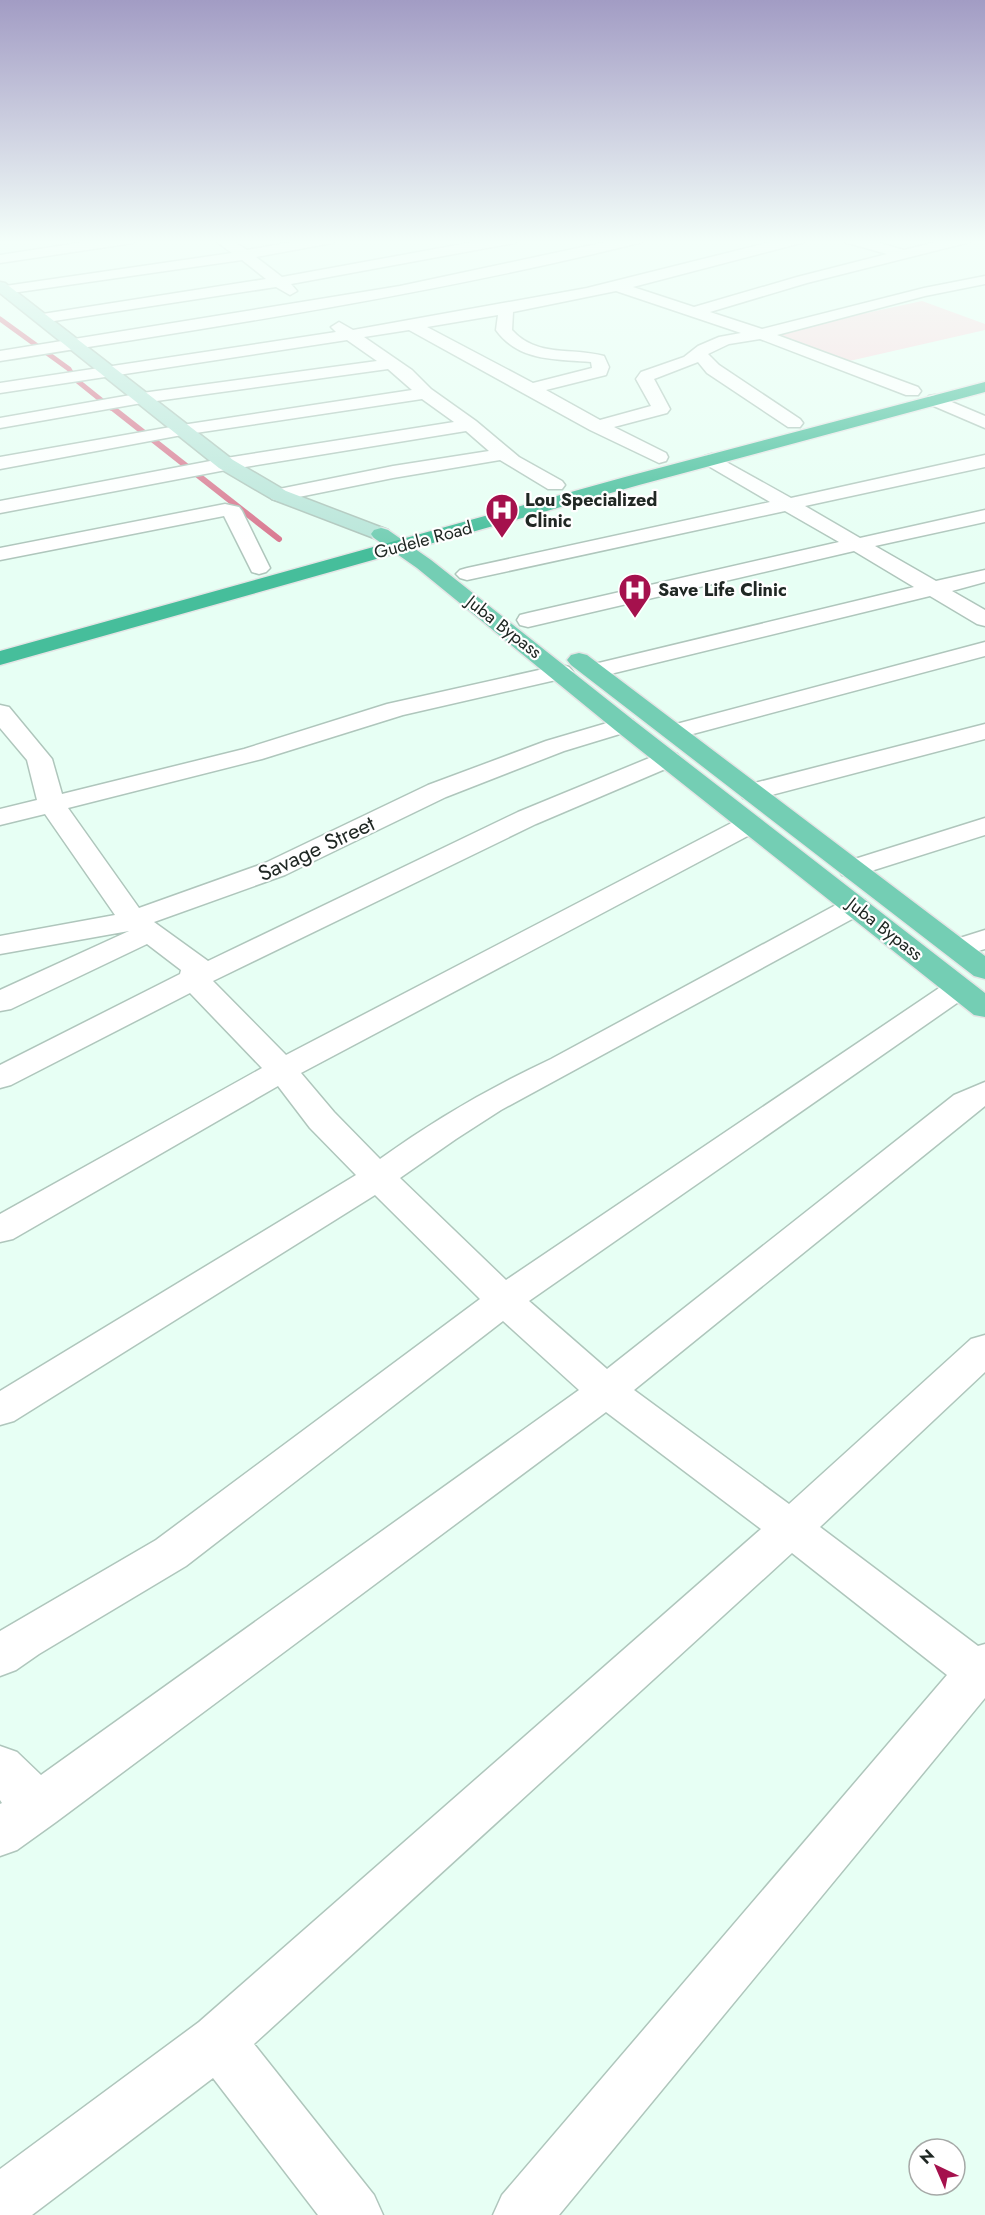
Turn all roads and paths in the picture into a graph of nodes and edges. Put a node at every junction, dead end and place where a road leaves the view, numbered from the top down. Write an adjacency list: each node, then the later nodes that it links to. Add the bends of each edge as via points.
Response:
1 (85, 342): 8 (street)
2 (298, 342): 12 (street)
3 (360, 342): 11 (street)
4 (445, 342): 16 (street)
5 (515, 342): 16 (street, via 556,356 588,356 598,359 601,367 591,374)
6 (719, 342): 9 (street)
7 (783, 342): 17 (street)
8 (74, 344): 10 (street); 12 (main road, Juba Bypass)
9 (700, 354): 23 (street, via 713,369); 25 (street, via 652,372 644,379 661,409)
10 (0, 356)
11 (391, 364): 18 (street); 19 (street)
12 (107, 370): 15 (street); 19 (main road, Juba Bypass)
13 (985, 373): 17 (highway, Gudele Road)
14 (985, 387): 20 (highway, Gudele Road)
15 (0, 388)
16 (531, 388): 25 (street)
17 (912, 391): 23 (highway, Gudele Road)
18 (425, 393): 24 (street); 26 (street)
19 (142, 398): 22 (street); 26 (main road, Juba Bypass)
20 (935, 400): 21 (street); 29 (highway, Gudele Road)
21 (982, 420)
22 (0, 423)
23 (794, 423): 28 (highway, Gudele Road)
24 (470, 425): 27 (street); 32 (street)
25 (596, 426): 28 (street)
26 (182, 430): 31 (street); 32 (main road, Juba Bypass)
27 (504, 454): 33 (street); 34 (street)
28 (658, 457): 33 (highway, Gudele Road)
29 (712, 460): 35 (street); 39 (highway, Gudele Road)
30 (985, 460): 35 (street)
31 (0, 463)
32 (226, 464): 34 (main road, Juba Bypass); 36 (street)
33 (555, 484): 38 (highway, Gudele Road)
34 (279, 495): 38 (main road, Juba Bypass)
35 (787, 504): 40 (street); 43 (street)
36 (0, 507)
37 (985, 516): 40 (street)
38 (389, 540): 39 (main road); 42 (highway, Gudele Road); 50 (highway, Gudele Road); 52 (main road, Juba Bypass)
39 (423, 540): 43 (main road, Juba Bypass)
40 (856, 544): 45 (street); 47 (street)
41 (0, 554): 42 (street, via 225,510 232,511)
42 (260, 568): 48 (highway, Gudele Road)
43 (467, 574): 47 (main road, Juba Bypass)
44 (985, 576): 45 (street)
45 (933, 588): 46 (street); 51 (street)
46 (985, 618)
47 (528, 620): 51 (main road, Juba Bypass)
48 (0, 640)
49 (985, 649): 56 (street)
50 (0, 658)
51 (594, 671): 56 (main road, Juba Bypass)
52 (561, 672): 54 (main road, Juba Bypass); 59 (street, via 396,709 254,754)
53 (0, 712): 59 (street, via 39,759)
54 (624, 725): 57 (main road, Juba Bypass); 65 (street, Savage Street, via 555,746 437,791 275,869)
55 (985, 731): 58 (street)
56 (674, 732): 58 (main road, Juba Bypass)
57 (669, 759): 61 (main road, Juba Bypass); 69 (street, via 526,818)
58 (752, 792): 63 (main road, Juba Bypass)
59 (51, 803): 60 (street); 65 (street)
60 (0, 817)
61 (750, 824): 64 (main road, Juba Bypass); 72 (street)
62 (985, 826): 63 (street)
63 (852, 868): 68 (main road, Juba Bypass)
64 (855, 906): 70 (main road, Juba Bypass); 75 (street, via 562,1066 513,1088 421,1144)
65 (141, 926): 67 (street, Savage Street); 69 (street, via 196,967); 71 (street)
66 (985, 939): 68 (street)
67 (0, 945)
68 (957, 948): 70 (main road, Juba Bypass)
69 (194, 979): 72 (street); 73 (street)
70 (977, 989): 77 (street)
71 (0, 1002)
72 (282, 1070): 75 (street, via 322,1120); 76 (street)
73 (0, 1078)
74 (985, 1092): 79 (street, via 966,1102)
75 (378, 1177): 77 (street); 80 (street)
76 (0, 1230)
77 (504, 1300): 79 (street); 82 (street, via 171,1553)
78 (985, 1349): 81 (street)
79 (606, 1391): 81 (street); 85 (street)
80 (0, 1410)
81 (792, 1528): 83 (street); 87 (street)
82 (0, 1656)
83 (982, 1671): 90 (street)
84 (0, 1768): 85 (street)
85 (39, 1806): 86 (street)
86 (0, 1833)
87 (218, 2041): 88 (street); 89 (street)
88 (0, 2204)
89 (354, 2215)
90 (522, 2215)

